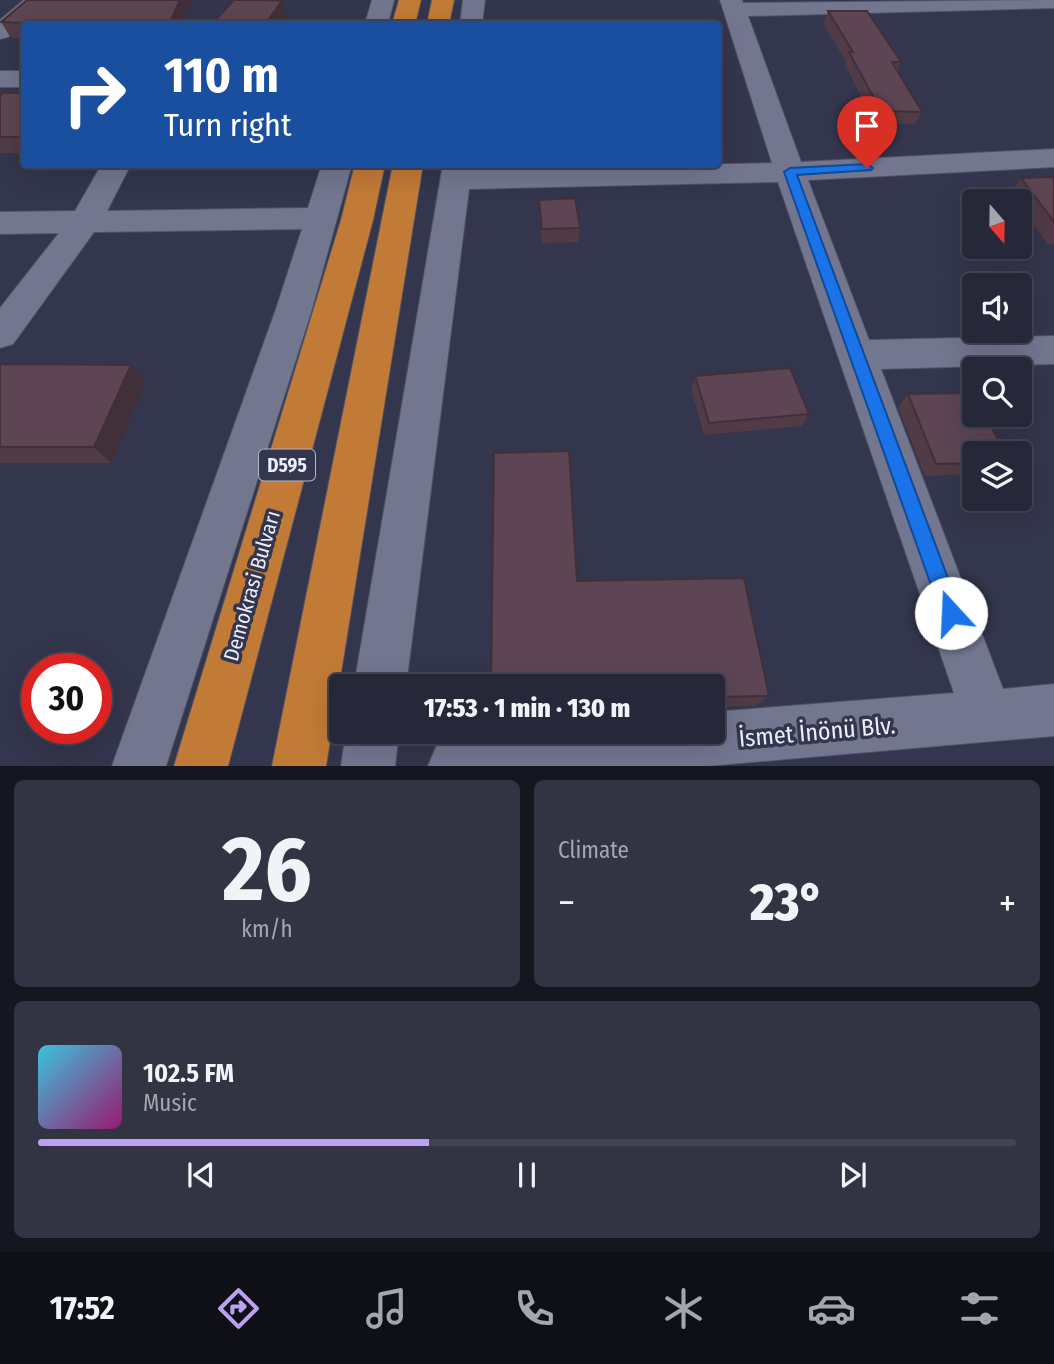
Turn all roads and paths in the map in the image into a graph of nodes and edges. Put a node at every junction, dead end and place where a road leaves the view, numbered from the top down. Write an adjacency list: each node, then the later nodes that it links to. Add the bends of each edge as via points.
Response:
1 (38, 0): 12 (street)
2 (383, 0): 8 (street)
3 (410, 0): 9 (highway)
4 (443, 0): 10 (highway)
5 (474, 0): 11 (street)
6 (1054, 1): 7 (street)
7 (733, 5): 21 (street)
8 (378, 21)
9 (405, 21)
10 (439, 21)
11 (471, 21)
12 (0, 32)
13 (0, 79): 14 (street)
14 (21, 79)
15 (1054, 158): 21 (street)
16 (115, 168): 23 (street)
17 (336, 168): 22 (street)
18 (369, 168): 33 (highway, Demokrasi Bulvarı / D595)
19 (407, 168): 34 (highway)
20 (457, 172): 21 (street); 28 (street)
21 (790, 172): 27 (street)
22 (321, 218): 23 (street); 32 (street)
23 (85, 222): 24 (street); 25 (street)
24 (0, 223)
25 (0, 334)
26 (1054, 350): 27 (street)
27 (858, 355): 30 (street)
28 (382, 674)
29 (1054, 710): 30 (street, İsmet İnönü Blv.)
30 (988, 717): 36 (street, İsmet İnönü Blv., via 473,757)
31 (371, 744): 35 (street)
32 (139, 765)
33 (201, 765)
34 (299, 765)
35 (368, 765)
36 (455, 765)

